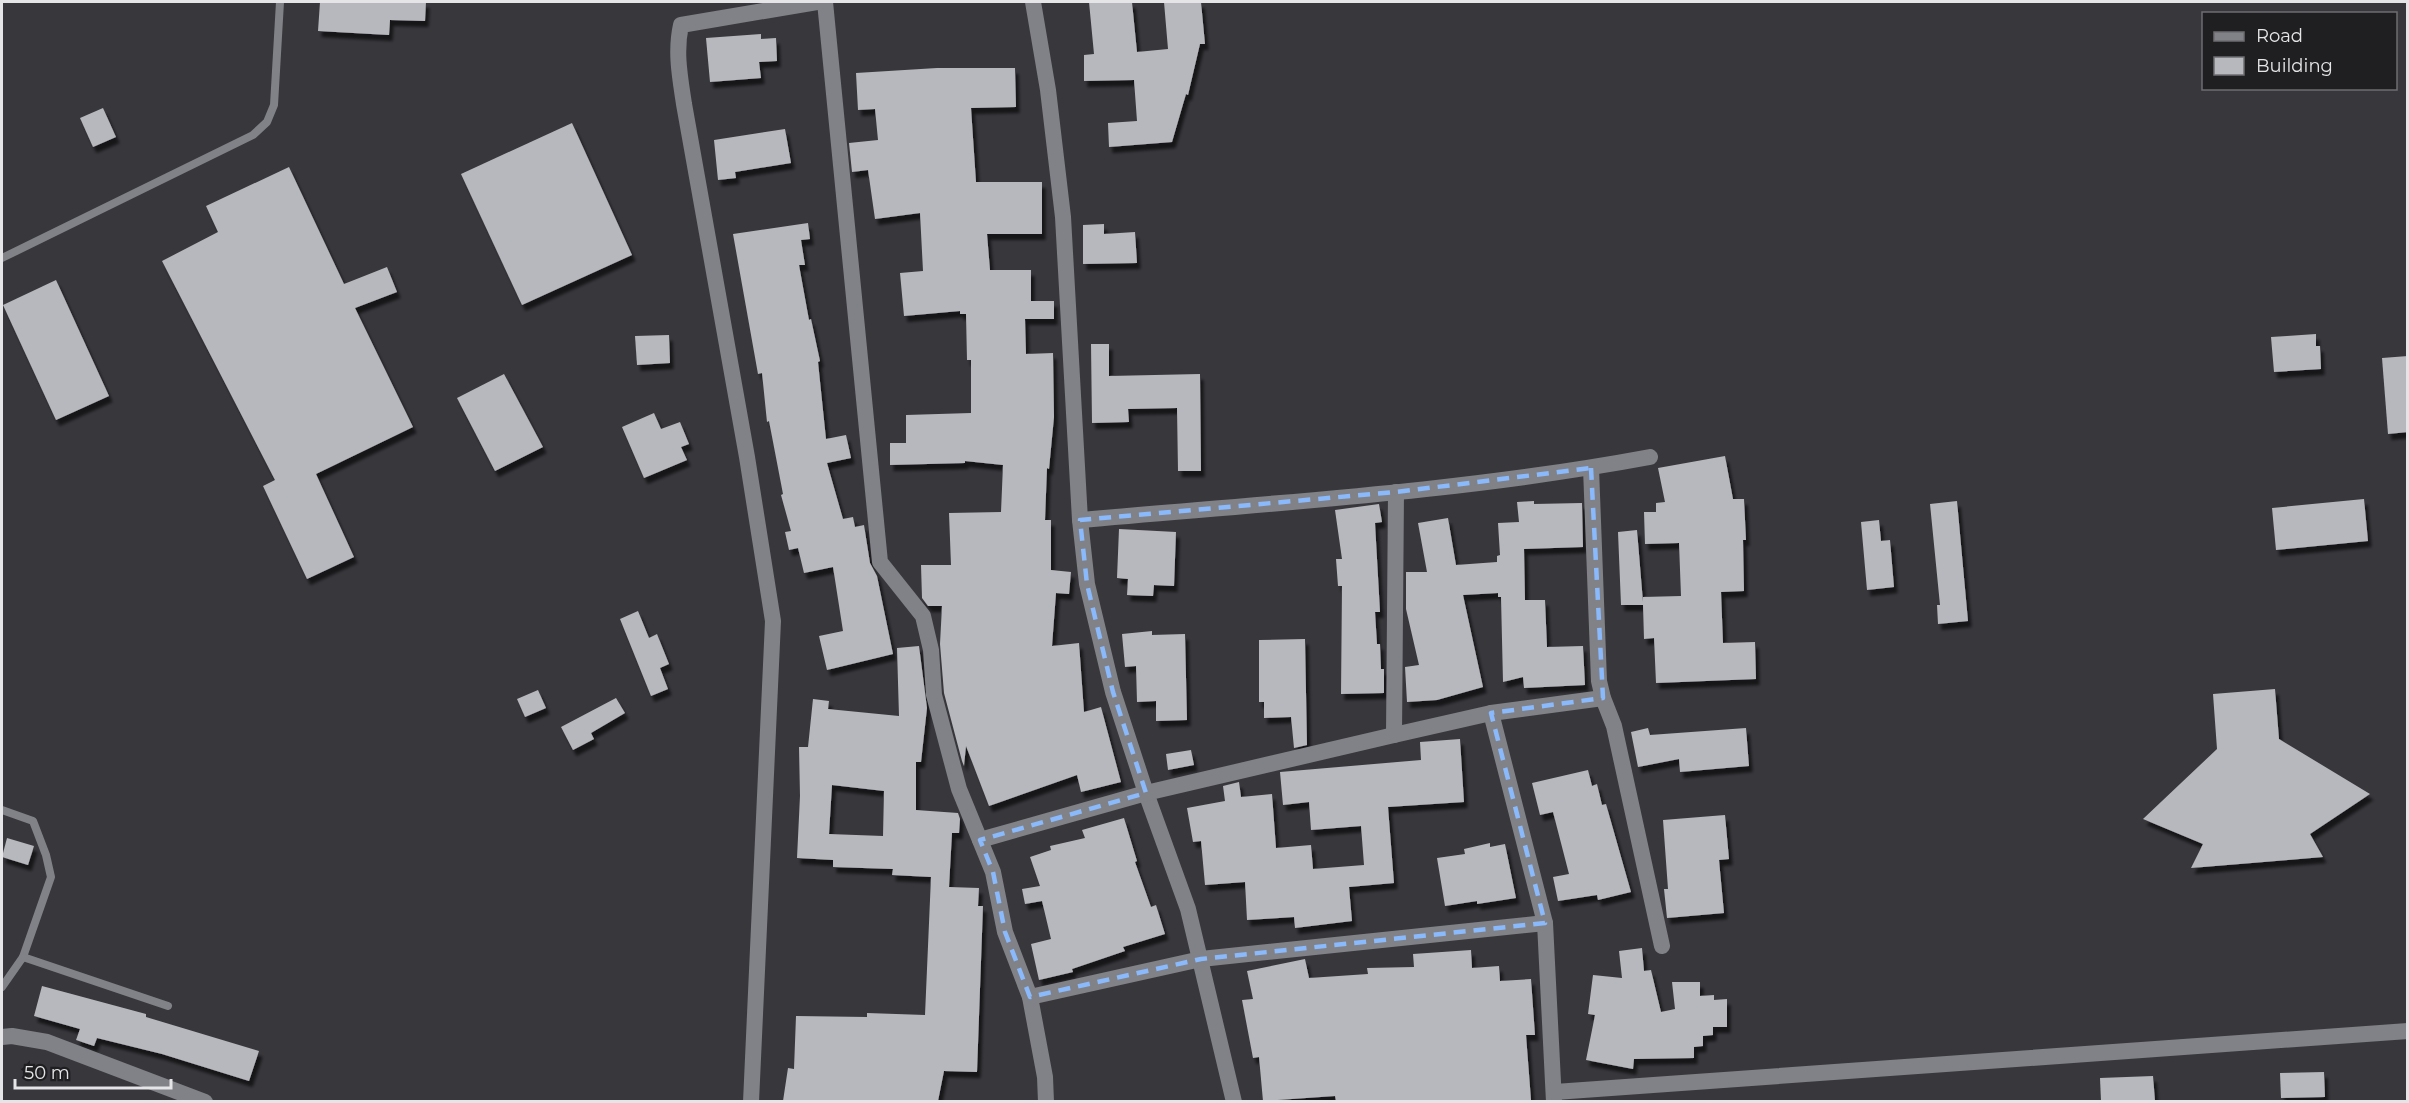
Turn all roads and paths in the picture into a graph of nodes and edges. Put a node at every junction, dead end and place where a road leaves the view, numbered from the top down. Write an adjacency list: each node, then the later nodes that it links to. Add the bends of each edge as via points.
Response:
1 (280, 2): 5 (lane, via 274,105 260,129)
2 (817, 2): 28 (street, via 681,25 678,39 684,104 773,621)
3 (825, 2): 15 (street, via 880,562 923,616 931,650 934,695 959,789)
4 (1033, 2): 9 (street, via 1063,216)
5 (2, 258)
6 (1650, 457): 7 (street)
7 (1592, 468): 8 (street); 10 (street, via 1599,681)
8 (1396, 492): 9 (street); 12 (street)
9 (1080, 520): 13 (street, via 1087,584 1113,692)
10 (1603, 698): 11 (street); 17 (street, via 1614,726)
11 (1491, 713): 12 (street); 16 (street)
12 (1394, 735): 13 (street)
13 (1146, 794): 15 (street); 19 (street, via 1188,909)
14 (2, 810): 18 (lane, via 33,821 51,877)
15 (980, 840): 21 (street, via 993,872 1005,932)
16 (1545, 923): 19 (street); 26 (street)
17 (1662, 946)
18 (23, 957): 20 (lane); 22 (lane)
19 (1201, 959): 21 (street); 30 (street)
20 (2, 987)
21 (1030, 997): 29 (street)
22 (168, 1006)
23 (2408, 1031): 26 (street)
24 (2, 1037): 25 (street, via 47,1042)
25 (168, 1096): 27 (street)
26 (1555, 1097)
27 (205, 1101)
28 (752, 1101)
29 (1046, 1101)
30 (1233, 1101)

